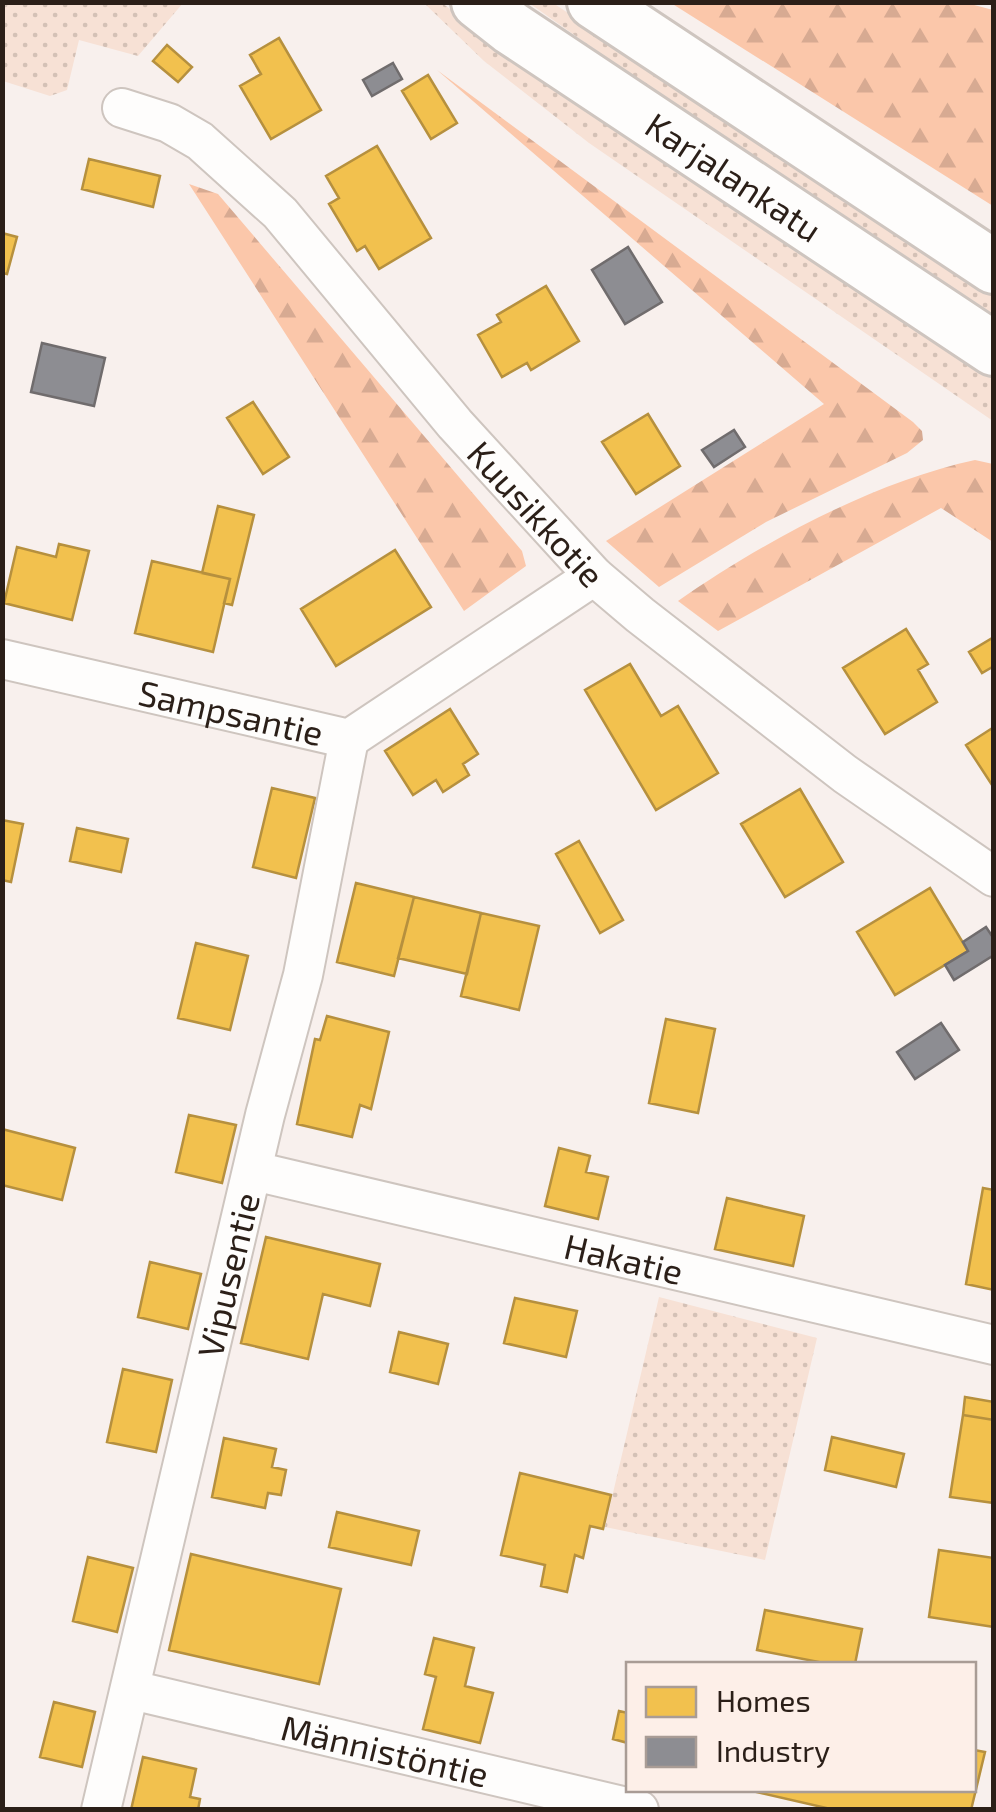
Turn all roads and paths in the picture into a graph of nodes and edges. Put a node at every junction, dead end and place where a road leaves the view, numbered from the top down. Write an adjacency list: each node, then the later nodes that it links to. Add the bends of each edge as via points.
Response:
1 (478, 2): 5 (main road, Karjalankatu)
2 (594, 2): 4 (main road, Karjalankatu)
3 (122, 108): 6 (street, Kuusikkotie, via 200,141 280,212 455,424)
4 (994, 267)
5 (994, 349)
6 (594, 576): 8 (street, Sampsantie); 9 (street, Kuusikkotie, via 845,774)
7 (2, 660): 8 (street, Sampsantie)
8 (349, 739): 10 (street, Vipusentie, via 304,974)
9 (994, 878)
10 (254, 1171): 11 (street, Hakatie); 12 (street, Vipusentie)
11 (994, 1345)
12 (132, 1690): 13 (street, Vipusentie); 14 (street, Männistöntie)
13 (101, 1810)
14 (639, 1810)

